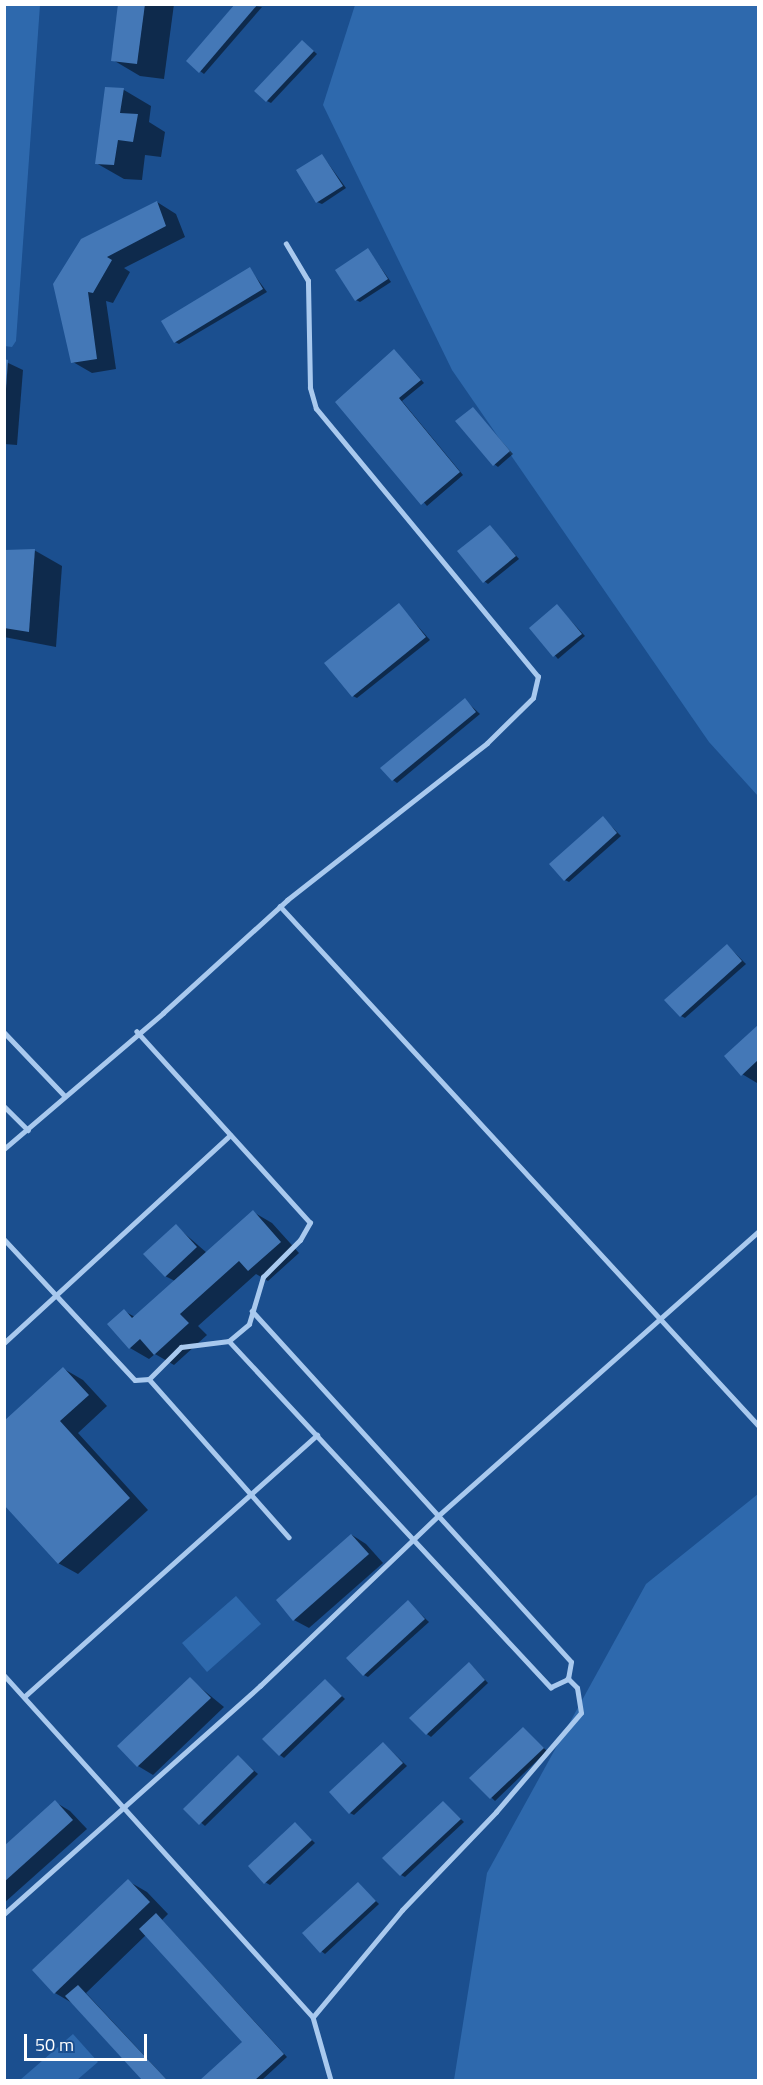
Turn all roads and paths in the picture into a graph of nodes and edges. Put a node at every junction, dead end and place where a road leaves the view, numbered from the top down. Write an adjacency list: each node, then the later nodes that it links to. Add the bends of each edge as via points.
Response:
1 (286, 244): 2 (lane, via 308,281 310,388 316,409 538,677 533,698 487,743)
2 (280, 906): 4 (lane); 14 (lane)
3 (4, 1032): 5 (lane)
4 (137, 1032): 5 (lane); 8 (lane)
5 (64, 1095): 7 (lane)
6 (4, 1106): 7 (lane)
7 (28, 1130): 9 (lane)
8 (230, 1135): 12 (lane); 13 (lane, via 310,1223 300,1240 263,1277)
9 (4, 1149)
10 (759, 1232): 14 (lane)
11 (4, 1239): 12 (lane)
12 (56, 1295): 16 (lane); 17 (lane, via 135,1380)
13 (252, 1312): 15 (lane, via 249,1323); 21 (lane)
14 (661, 1320): 18 (lane); 21 (lane)
15 (229, 1341): 17 (lane, via 181,1347); 19 (lane)
16 (4, 1342)
17 (149, 1379): 20 (lane)
18 (759, 1425)
19 (316, 1435): 20 (lane); 23 (lane)
20 (251, 1494): 22 (lane); 26 (lane)
21 (438, 1516): 23 (lane); 25 (lane, via 571,1662)
22 (289, 1537)
23 (415, 1541): 25 (lane, via 551,1687); 27 (lane)
24 (4, 1675): 26 (lane)
25 (568, 1679): 29 (lane, via 577,1688 581,1713 496,1812 402,1910)
26 (24, 1697): 27 (lane)
27 (124, 1806): 28 (lane); 29 (lane)
28 (4, 1914)
29 (313, 2017): 30 (lane)
30 (331, 2080)

